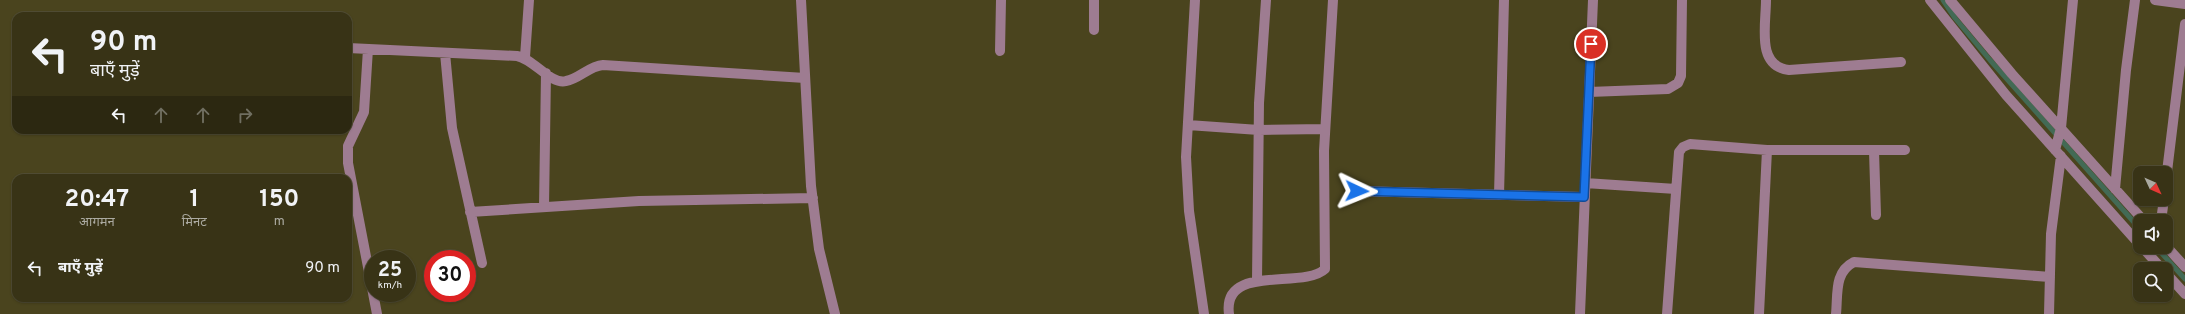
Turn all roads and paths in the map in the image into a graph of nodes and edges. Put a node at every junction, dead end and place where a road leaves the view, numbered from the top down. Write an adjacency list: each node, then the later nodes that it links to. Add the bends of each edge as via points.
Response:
1 (529, 0): 24 (street)
2 (801, 0): 27 (street)
3 (1000, 0): 22 (street)
4 (1094, 0): 19 (street)
5 (1195, 0): 29 (street)
6 (1266, 0): 31 (street)
7 (1333, 0): 30 (street)
8 (1504, 0): 43 (street)
9 (1593, 0): 28 (street)
10 (1682, 0): 28 (street, via 1682,76 1678,83 1668,89)
11 (1766, 0): 25 (street, via 1766,55 1780,68 1789,70)
12 (1930, 0): 32 (street, via 2006,95)
13 (1950, 0): 32 (street)
14 (2073, 0): 32 (street)
15 (2135, 0): 41 (street)
16 (2155, 0): 17 (street)
17 (2185, 4)
18 (2185, 24): 36 (street)
19 (1094, 30)
20 (352, 48): 21 (street)
21 (368, 49): 23 (street); 37 (street, via 364,112 348,146)
22 (1000, 51)
23 (445, 53): 24 (street); 47 (street, via 452,128)
24 (525, 57): 26 (street)
25 (1901, 62)
26 (546, 73): 27 (street, via 553,79 566,82 603,65); 46 (street)
27 (806, 78): 45 (street)
28 (1589, 92): 38 (street)
29 (1188, 124): 31 (street); 64 (street, via 1186,158 1189,211)
30 (1325, 129): 31 (street); 58 (street, via 1325,269 1314,277)
31 (1259, 130): 58 (street)
32 (2059, 142): 41 (street); 50 (street); 57 (street)
33 (1767, 150): 35 (street); 40 (street, via 1686,145 1679,152); 68 (street)
34 (1905, 150): 35 (street)
35 (1874, 151): 49 (street)
36 (2168, 166)
37 (350, 174)
38 (1585, 183): 40 (street); 44 (street)
39 (352, 184): 51 (street)
40 (1676, 188): 67 (street)
41 (2115, 189): 48 (street)
42 (1357, 191): 43 (street)
43 (1499, 195): 44 (street)
44 (1584, 197): 66 (street)
45 (813, 198): 46 (street, via 639,201); 63 (street, via 820,249)
46 (544, 207): 47 (street)
47 (470, 212): 55 (street)
48 (2138, 214)
49 (1876, 215)
50 (2133, 236)
51 (365, 250)
52 (2148, 254): 54 (street)
53 (2173, 254): 56 (street)
54 (2156, 262)
55 (482, 263)
56 (2185, 267)
57 (2050, 277): 69 (street, via 1854,262 1845,266 1840,274); 70 (street)
58 (1257, 281): 65 (street, via 1241,287 1233,294 1229,301)
59 (2173, 281): 60 (street)
60 (2185, 294)
61 (375, 302): 62 (street)
62 (377, 314)
63 (835, 314)
64 (1204, 314)
65 (1229, 314)
66 (1580, 314)
67 (1667, 314)
68 (1759, 314)
69 (1836, 314)
70 (2049, 314)

